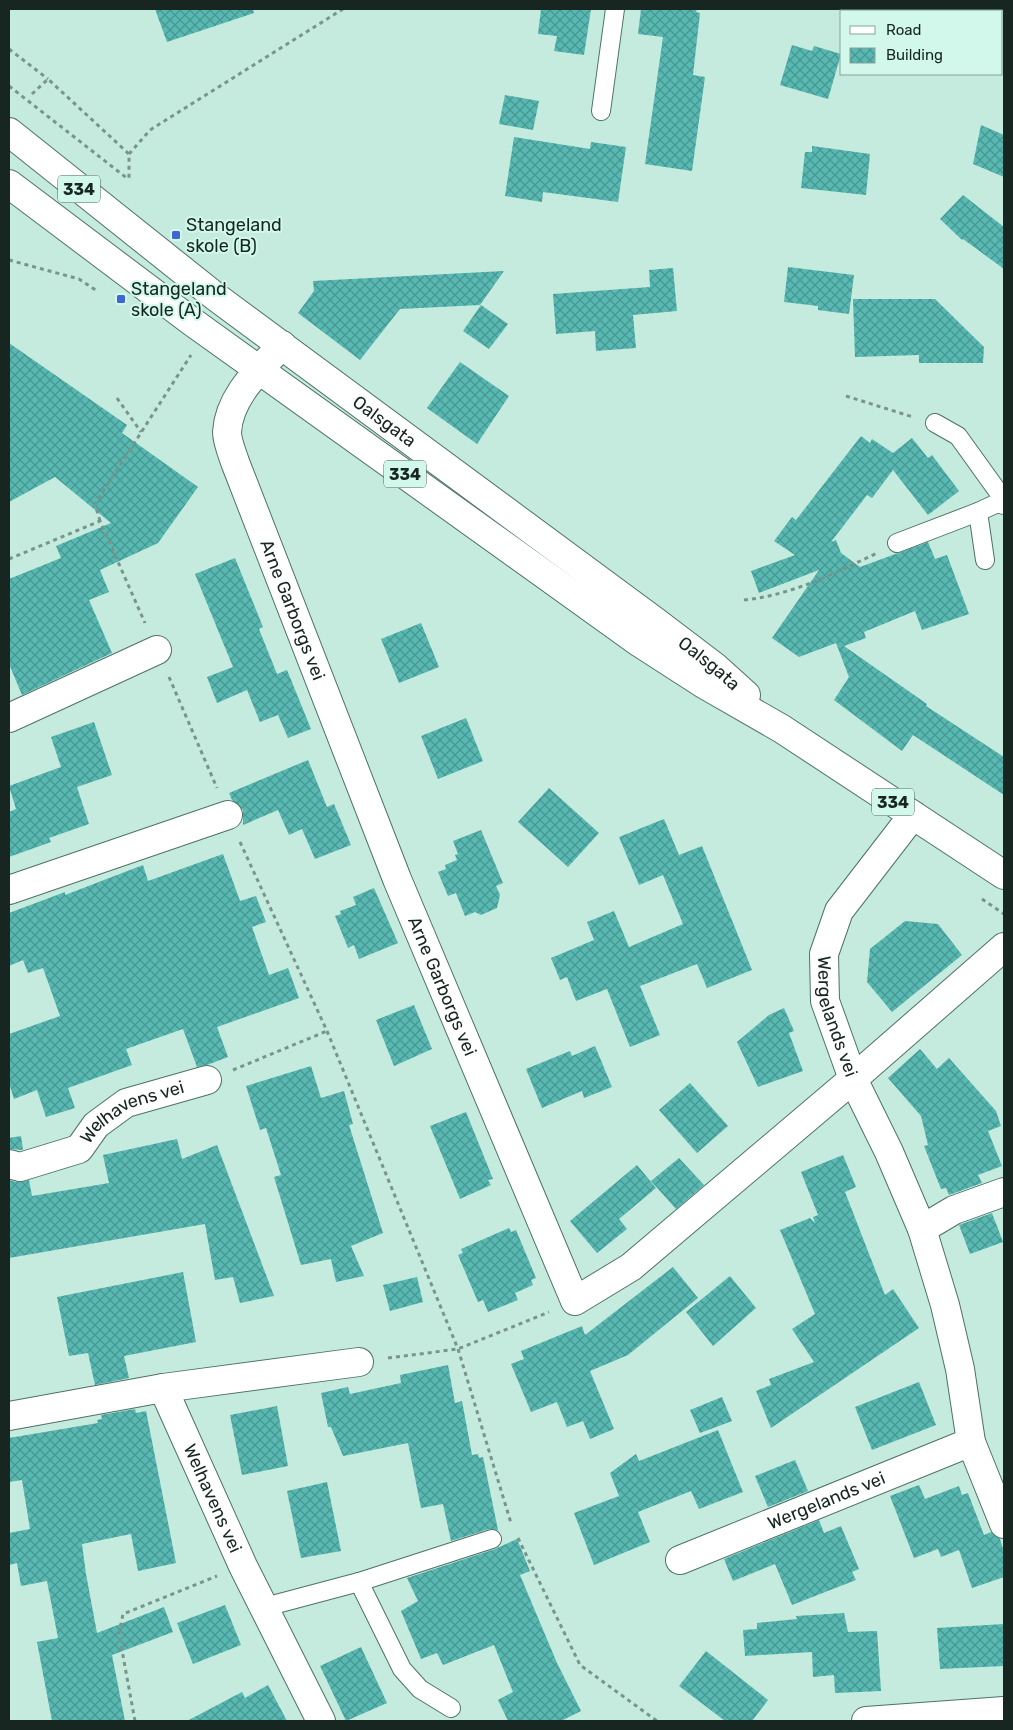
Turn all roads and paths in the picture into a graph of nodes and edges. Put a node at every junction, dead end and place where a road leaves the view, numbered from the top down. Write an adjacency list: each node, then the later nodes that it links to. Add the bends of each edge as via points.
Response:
1 (343, 9): 9 (path, via 150,130)
2 (615, 9): 7 (lane)
3 (9, 49): 4 (path)
4 (48, 79): 6 (path); 9 (path)
5 (9, 86): 9 (path, via 128,179)
6 (32, 94)
7 (601, 111)
8 (9, 132): 13 (street, Oalsgata / 334, via 164,257)
9 (129, 154)
10 (9, 184): 15 (street, Oalsgata / 334)
11 (9, 260): 12 (path, via 79,279)
12 (103, 295)
13 (282, 344): 15 (street, Arne Garborgs vei); 28 (street, Oalsgata / 334, via 671,633)
14 (195, 349): 19 (path)
15 (259, 370): 28 (street, Oalsgata / 334, via 640,643); 40 (street, Arne Garborgs vei, via 234,405 227,433 235,462 397,879)
16 (846, 396): 18 (path)
17 (117, 398): 19 (path)
18 (935, 423): 20 (lane, via 958,436)
19 (141, 432): 22 (path, via 95,504)
20 (1004, 499): 21 (lane)
21 (978, 512): 23 (lane); 24 (lane)
22 (100, 521)
23 (897, 543): 25 (path, via 813,584 768,598)
24 (984, 560)
25 (744, 600)
26 (157, 650): 27 (street)
27 (9, 718)
28 (782, 729): 30 (street, Oalsgata / 334)
29 (228, 815): 32 (street); 34 (path)
30 (913, 815): 31 (street, Oalsgata / 334); 35 (street, Wergelands vei, via 840,911 824,954 825,1001)
31 (1004, 875)
32 (9, 890)
33 (1004, 947): 35 (street)
34 (327, 1031): 36 (path); 41 (path)
35 (853, 1078): 39 (street, Wergelands vei); 40 (street, via 630,1267)
36 (207, 1080): 37 (street, Welhavens vei, via 126,1103 96,1125 79,1149 20,1167)
37 (9, 1164)
38 (1004, 1192): 39 (street, via 954,1210)
39 (922, 1229): 45 (street, Wergelands vei, via 960,1369)
40 (575, 1301): 41 (path)
41 (458, 1349): 42 (path); 56 (path, via 514,1530 580,1665)
42 (359, 1362): 43 (street)
43 (163, 1388): 44 (street); 49 (street, Welhavens vei)
44 (9, 1416)
45 (971, 1442): 46 (street, Wergelands vei); 48 (street, Wergelands vei)
46 (1004, 1524)
47 (492, 1539): 50 (lane)
48 (680, 1560)
49 (243, 1566): 51 (street, Welhavens vei); 54 (path, via 123,1614 119,1634)
50 (359, 1582): 51 (lane); 52 (lane, via 402,1669 420,1689)
51 (265, 1607): 55 (street, Welhavens vei)
52 (451, 1708)
53 (1004, 1711): 57 (street)
54 (135, 1721)
55 (321, 1721)
56 (657, 1721)
57 (866, 1721)

